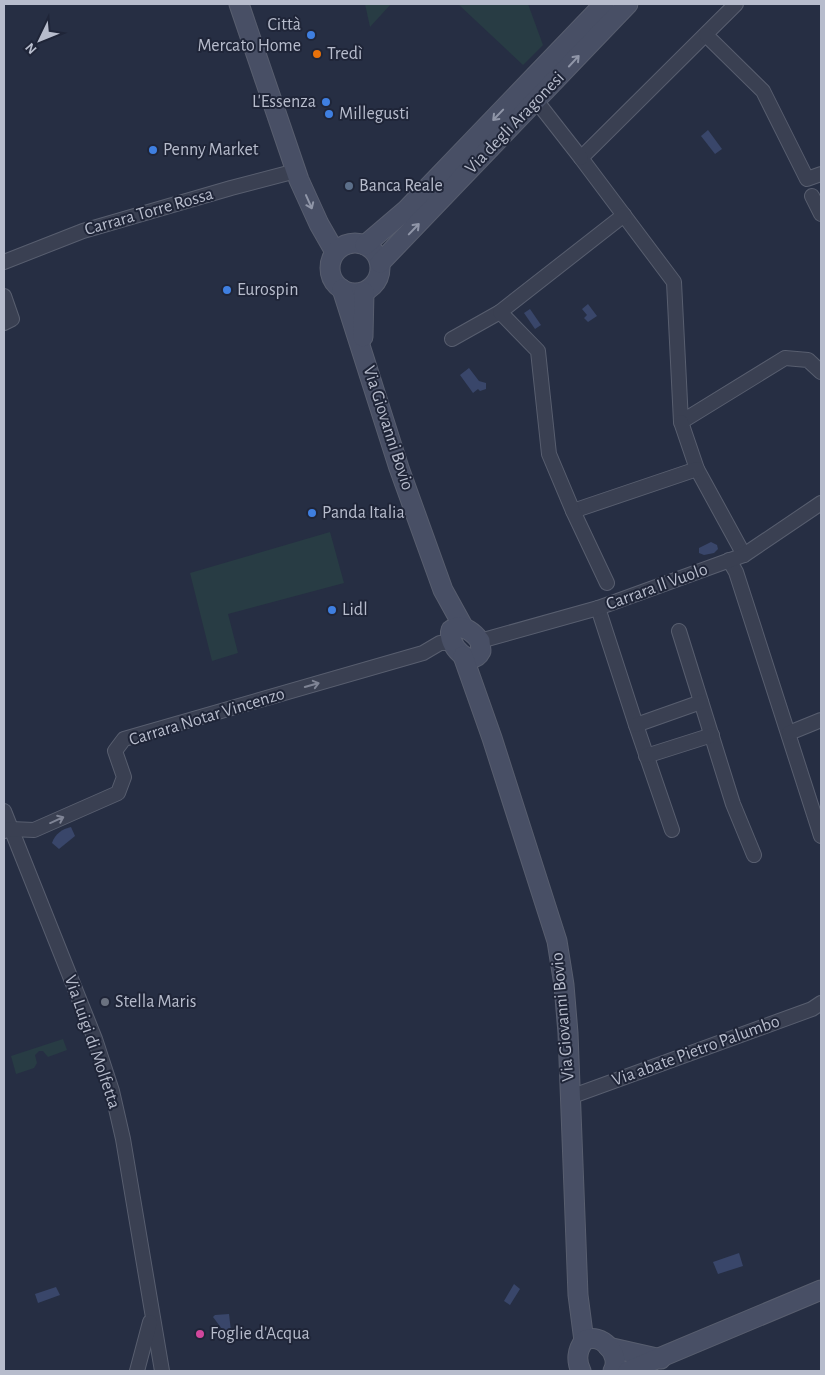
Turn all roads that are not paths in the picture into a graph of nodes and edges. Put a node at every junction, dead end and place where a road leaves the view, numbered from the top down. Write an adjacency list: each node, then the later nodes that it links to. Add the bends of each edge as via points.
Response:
1 (239, 4): 9 (main road)
2 (604, 4): 6 (main road, Via degli Aragonesi)
3 (628, 4): 6 (main road, Via degli Aragonesi, one-way to 3)
4 (736, 4): 5 (street)
5 (706, 35): 7 (street); 8 (street, via 763,91 807,179)
6 (531, 93): 7 (street); 13 (main road, Via degli Aragonesi, one-way to 13, via 406,210); 15 (main road, Via degli Aragonesi, one-way to 6)
7 (581, 158): 12 (street)
8 (821, 174)
9 (298, 176): 13 (main road, one-way to 13, via 319,224); 14 (street, Carrara Torre Rossa, via 231,188 84,231)
10 (812, 196): 11 (street)
11 (821, 214)
12 (624, 215): 19 (street); 24 (street, via 674,282)
13 (349, 247): 15 (main road, via 372,249); 16 (main road, Via Giovanni Bovio, via 331,260 329,268 335,284)
14 (4, 262)
15 (380, 263): 17 (main road, via 377,280)
16 (342, 290): 17 (main road); 22 (main road, Via Giovanni Bovio)
17 (364, 292): 22 (main road, Via Giovanni Bovio)
18 (4, 296): 20 (street, via 12,318)
19 (500, 312): 21 (street); 27 (street, via 538,351 548,454)
20 (4, 323)
21 (452, 339)
22 (363, 350): 33 (main road, Via Giovanni Bovio, via 399,468)
23 (821, 372): 24 (street, via 808,360 785,358)
24 (681, 422): 25 (street)
25 (697, 468): 27 (street); 28 (street)
26 (821, 503): 28 (street, Carrara Il Vuolo)
27 (573, 511): 30 (street)
28 (744, 555): 29 (street, Carrara Il Vuolo)
29 (730, 560): 31 (street, Carrara Il Vuolo); 37 (street)
30 (607, 583)
31 (598, 608): 33 (street, Carrara Il Vuolo); 36 (street)
32 (679, 631): 34 (street)
33 (465, 642): 41 (street, Carrara Notar Vincenzo, one-way to 33, via 34,830 118,793 124,777 115,751 124,739 423,653 440,643); 46 (main road, Via Giovanni Bovio, via 476,692 557,941 568,1033)
34 (701, 702): 36 (street); 38 (street)
35 (821, 720): 37 (street)
36 (636, 725): 39 (street)
37 (789, 733): 43 (street)
38 (712, 735): 39 (street); 44 (street, via 733,804)
39 (646, 756): 42 (street)
40 (4, 811): 41 (street, Via Luigi di Molfetta)
41 (7, 830): 50 (street, Via Luigi di Molfetta, via 95,1040 112,1091 123,1138 152,1314)
42 (672, 830)
43 (821, 836)
44 (754, 855)
45 (821, 1003): 46 (street, Via abate Pietro Palumbo)
46 (570, 1096): 48 (main road, Via Giovanni Bovio)
47 (821, 1290): 52 (main road)
48 (578, 1295): 49 (main road, Via Giovanni Bovio); 51 (main road)
49 (584, 1341): 51 (main road, via 593,1338); 55 (main road, via 578,1355)
50 (151, 1344): 53 (street); 54 (street)
51 (607, 1345): 52 (main road); 56 (main road, via 616,1360)
52 (660, 1359): 57 (main road)
53 (160, 1365): 54 (street)
54 (138, 1371)
55 (581, 1371)
56 (613, 1371)
57 (628, 1371)

